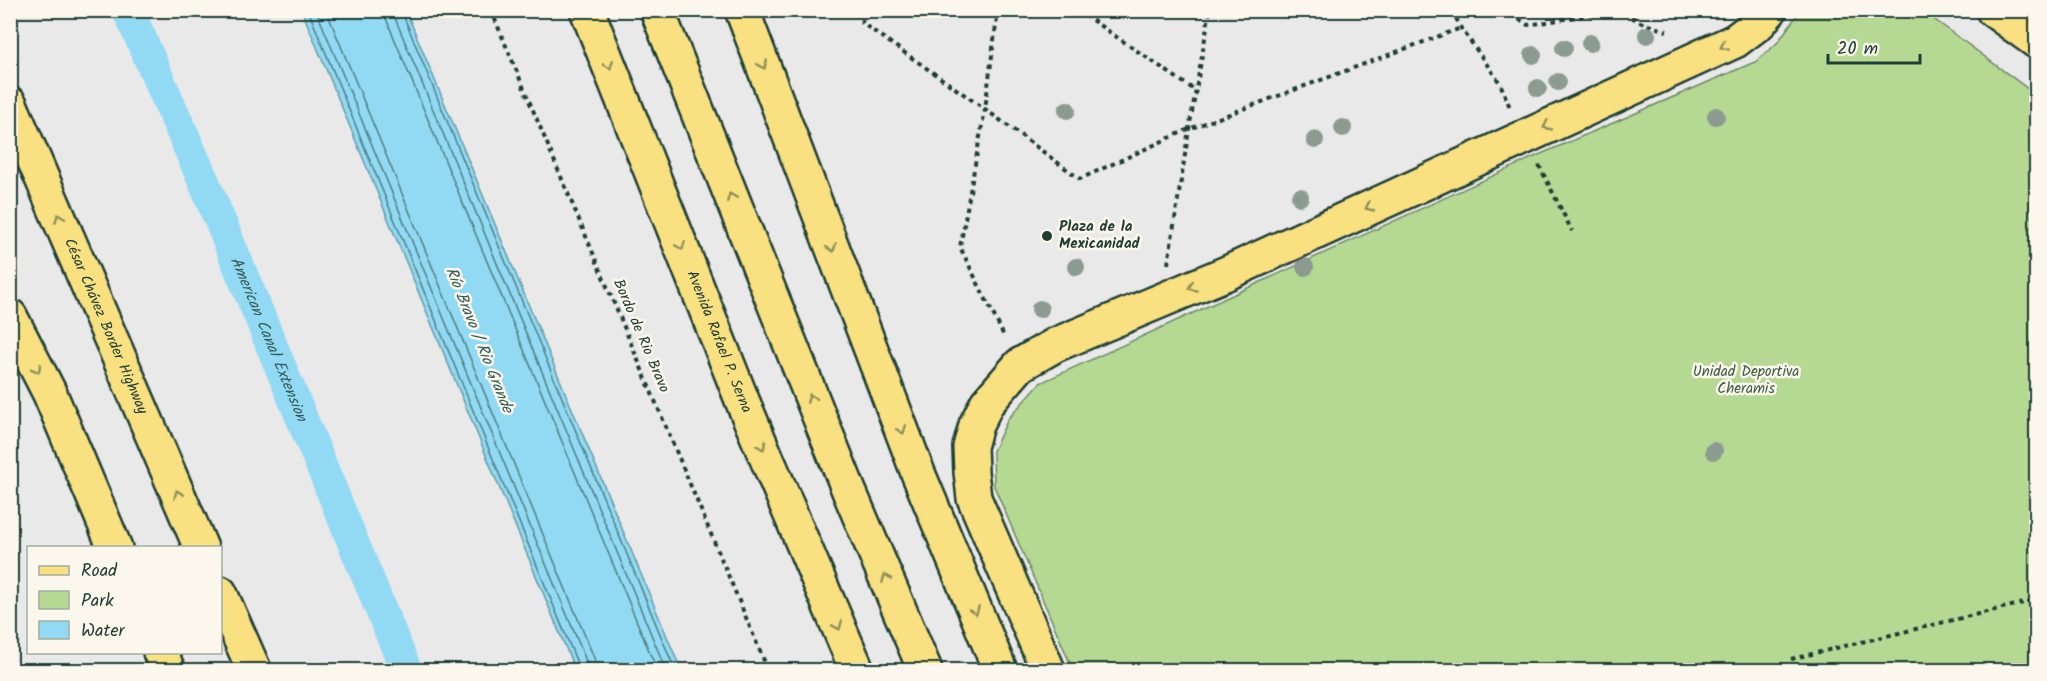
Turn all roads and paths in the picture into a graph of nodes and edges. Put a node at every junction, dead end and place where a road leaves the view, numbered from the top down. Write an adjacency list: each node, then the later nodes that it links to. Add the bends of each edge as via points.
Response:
1 (490, 10): 34 (path, Bordo de Rio Bravo)
2 (587, 10): 35 (main road, Avenida Rafael P. Serna, one-way to 35, via 744,405)
3 (657, 10): 36 (main road, one-way to 3, via 849,491)
4 (742, 10): 37 (main road, one-way to 37, via 918,473)
5 (864, 10): 18 (path, via 862,23)
6 (998, 10): 18 (path)
7 (1077, 10): 16 (path)
8 (1210, 10): 16 (path)
9 (1452, 10): 13 (path)
10 (1515, 10): 14 (path, via 1528,25 1613,11)
11 (1770, 10): 23 (main road, one-way to 23, via 1736,41)
12 (1993, 10): 15 (main road)
13 (1461, 28): 19 (path, via 1500,83); 20 (path)
14 (1668, 31)
15 (2037, 41)
16 (1196, 91): 20 (path)
17 (10, 104): 27 (main road, César Chávez Border Highway, one-way to 17)
18 (985, 109): 20 (path, via 1080,179); 25 (path, via 960,247)
19 (1512, 111)
20 (1189, 129): 23 (path, via 1168,268)
21 (1534, 157): 22 (path)
22 (1572, 231)
23 (1179, 292): 25 (main road, via 1055,345)
24 (10, 316): 26 (main road, one-way to 26, via 50,394)
25 (1020, 365): 38 (main road, via 987,404 976,425 970,447 970,472 975,498)
26 (114, 546)
27 (200, 546)
28 (222, 598): 33 (main road)
29 (2037, 600): 31 (path)
30 (161, 654): 32 (main road)
31 (1791, 659)
32 (168, 670)
33 (254, 670)
34 (768, 670)
35 (857, 670)
36 (925, 670)
37 (1000, 670)
38 (1048, 670)

